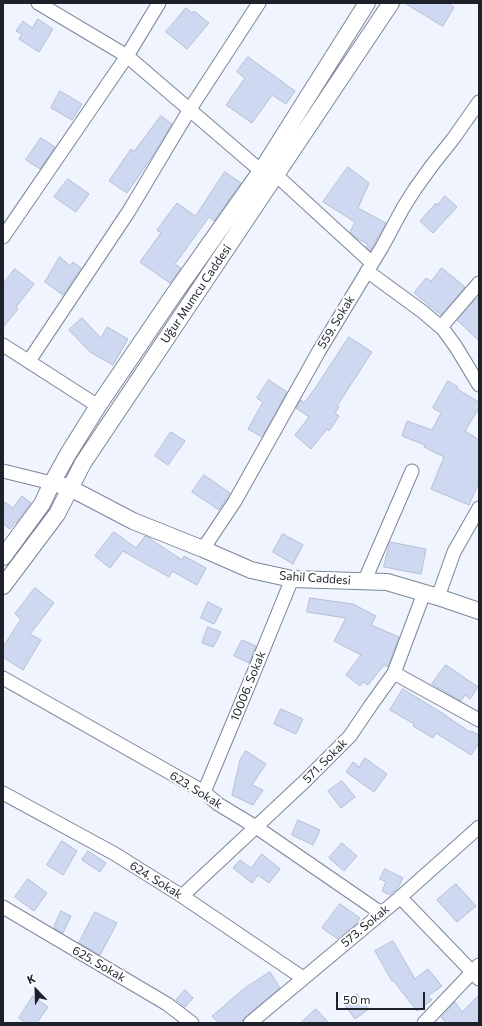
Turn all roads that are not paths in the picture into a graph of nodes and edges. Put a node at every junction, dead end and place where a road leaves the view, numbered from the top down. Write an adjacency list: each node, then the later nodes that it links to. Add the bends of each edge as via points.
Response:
1 (38, 3): 6 (street)
2 (159, 3): 6 (street)
3 (259, 3): 8 (street)
4 (367, 3): 9 (street, Uğur Mumcu Caddesi)
5 (391, 3): 9 (street, Uğur Mumcu Caddesi)
6 (127, 56): 8 (street); 10 (street)
7 (479, 102): 11 (street, 559. Sokak, via 415,189)
8 (190, 109): 9 (street); 15 (street, via 129,211)
9 (268, 173): 11 (street); 17 (street, Uğur Mumcu Caddesi, via 172,297); 21 (street, Uğur Mumcu Caddesi, via 83,463)
10 (3, 237)
11 (370, 267): 13 (street); 23 (street, 559. Sokak, via 319,351 235,501)
12 (479, 283): 13 (street)
13 (441, 327): 16 (street)
14 (3, 345): 15 (street)
15 (29, 361): 17 (street)
16 (479, 385)
17 (98, 406): 20 (street, Uğur Mumcu Caddesi)
18 (3, 471): 20 (street)
19 (412, 471): 26 (street)
20 (52, 483): 21 (street, Sahil Caddesi); 24 (street, Uğur Mumcu Caddesi, via 42,504)
21 (70, 488): 23 (street, Sahil Caddesi, via 133,521); 27 (street, Uğur Mumcu Caddesi, via 58,514)
22 (479, 508): 28 (street, 571. Sokak)
23 (203, 549): 25 (street, Sahil Caddesi, via 251,570)
24 (3, 557)
25 (292, 579): 26 (street, Sahil Caddesi); 33 (street, 10006. Sokak)
26 (364, 582): 28 (street, Sahil Caddesi, via 387,582)
27 (3, 586)
28 (431, 595): 29 (street, Sahil Caddesi); 30 (street, 571. Sokak)
29 (479, 611)
30 (394, 673): 32 (street); 36 (street, 571. Sokak, via 350,736)
31 (3, 678): 33 (street, 623. Sokak)
32 (479, 720)
33 (204, 792): 36 (street, 623. Sokak)
34 (3, 794): 37 (street, 624. Sokak, via 115,854)
35 (479, 827): 38 (street, 573. Sokak)
36 (256, 828): 37 (street, 571. Sokak); 40 (street, 623. Sokak)
37 (182, 896): 42 (street, 624. Sokak)
38 (400, 898): 40 (street, 573. Sokak); 41 (street)
39 (3, 907): 43 (street, 625. Sokak, via 161,1000)
40 (381, 913): 42 (street, 573. Sokak)
41 (477, 972): 45 (street)
42 (303, 978): 44 (street, 573. Sokak)
43 (192, 1023)
44 (250, 1023)
45 (424, 1023)

